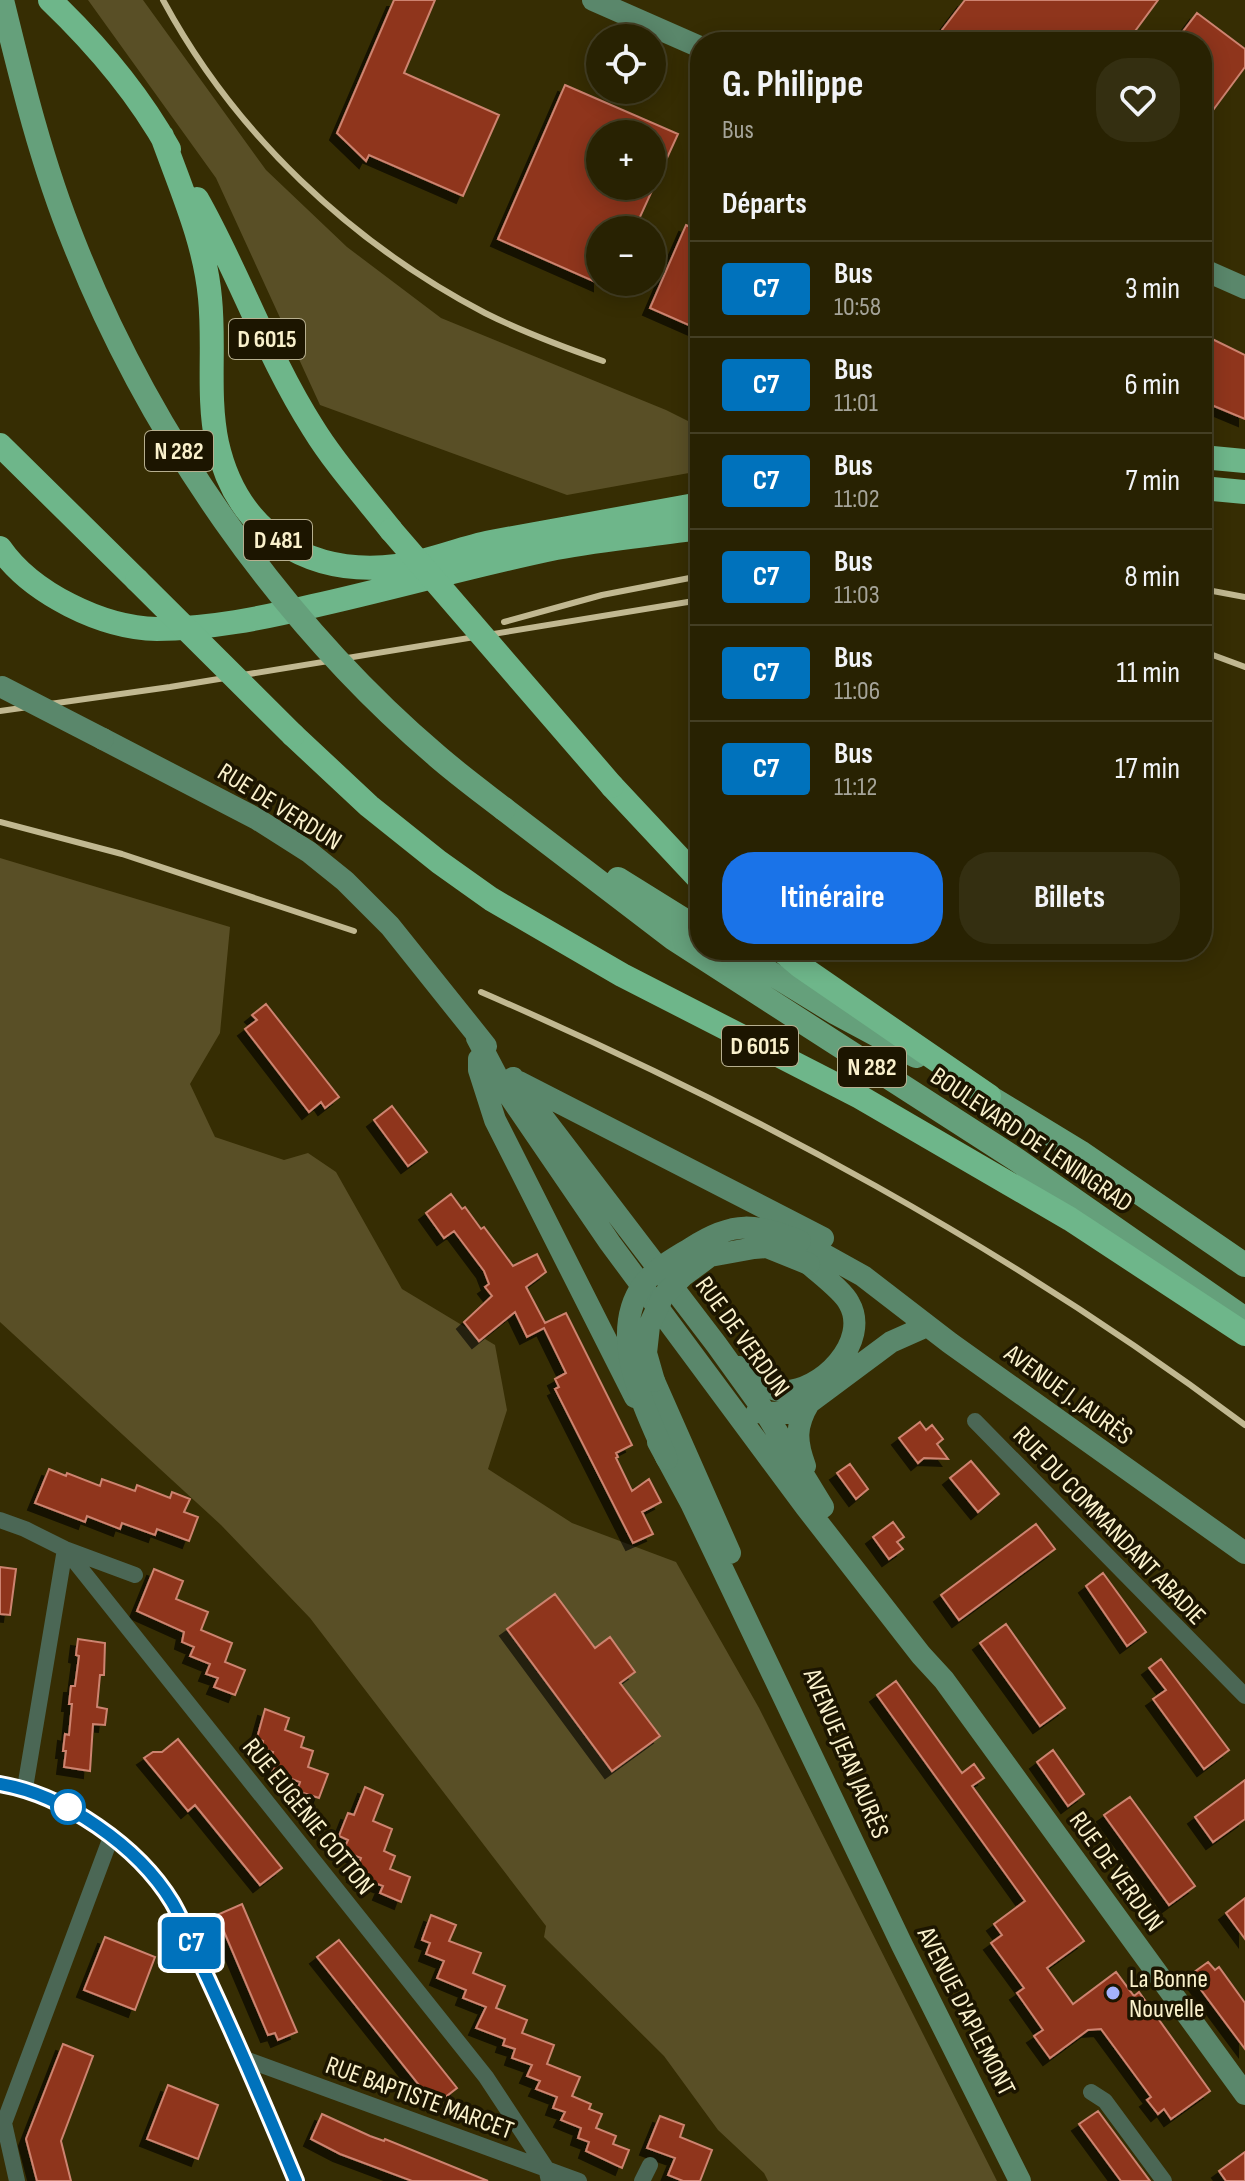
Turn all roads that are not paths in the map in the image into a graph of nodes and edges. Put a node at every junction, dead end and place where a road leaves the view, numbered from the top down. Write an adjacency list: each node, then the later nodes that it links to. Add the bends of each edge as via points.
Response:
1 (2, 0): 17 (main road, N 282, bridge, via 33,126 73,242 108,322 174,444 255,560 337,658 436,756)
2 (50, 0): 5 (highway, D 6015, via 99,49)
3 (593, 0): 4 (main road)
4 (690, 43)
5 (162, 136): 13 (highway, D 481, via 206,266 213,415 223,467 236,498 275,538 324,561 372,568); 18 (highway, D 6015, bridge, via 313,428 391,530)
6 (1212, 273): 7 (main road)
7 (1245, 288)
8 (0, 445): 32 (highway, D 6015, bridge, via 293,735 439,862 491,899 622,975 873,1104 1070,1219)
9 (1212, 458): 10 (highway)
10 (1245, 461)
11 (1212, 489): 12 (highway)
12 (1245, 492)
13 (690, 506)
14 (690, 529): 15 (highway, via 557,548 265,617 155,629 107,619 61,601 24,575)
15 (0, 548)
16 (1, 686): 24 (main road, RUE DE VERDUN, bridge, via 257,819 309,852 390,926)
17 (504, 809): 19 (main road, N 282); 20 (main road, BOULEVARD DE LENINGRAD / N 282)
18 (690, 869)
19 (690, 924)
20 (690, 949)
21 (707, 960): 30 (main road, BOULEVARD DE LENINGRAD / N 282, via 1017,1160)
22 (749, 960): 26 (main road, BOULEVARD DE LENINGRAD / N 282)
23 (793, 960): 26 (highway)
24 (478, 1041): 25 (main road, RUE DE VERDUN); 34 (main road, RUE DE VERDUN, via 577,1196); 38 (main road, via 479,1070 495,1120)
25 (515, 1079): 29 (main road, via 845,1250); 33 (main road, RUE DE VERDUN)
26 (989, 1096): 28 (main road, BOULEVARD DE LENINGRAD)
27 (809, 1264): 29 (main road); 33 (main road, via 849,1303 855,1325 850,1349 828,1372 804,1386 769,1388); 49 (main road, AVENUE JEAN JAURÈS, bridge, via 767,1247 710,1256 663,1296 649,1326 646,1353)
28 (1245, 1265)
29 (863, 1276): 31 (main road, AVENUE J. JAURÈS); 38 (main road, bridge, via 800,1241 751,1226 718,1233 664,1265 643,1285 632,1309 629,1339 635,1383)
30 (1245, 1319)
31 (927, 1326): 35 (main road, via 891,1342); 42 (main road, AVENUE J. JAURÈS)
32 (1245, 1334)
33 (716, 1344): 36 (main road, RUE DE VERDUN)
34 (718, 1389): 36 (main road, via 751,1411); 44 (main road, RUE DE VERDUN)
35 (809, 1403): 36 (main road, via 787,1413); 39 (main road, via 797,1443)
36 (765, 1412): 39 (main road, RUE DE VERDUN)
37 (975, 1421): 45 (street, RUE DU COMMANDANT ABADIE)
38 (667, 1459): 49 (main road, AVENUE JEAN JAURÈS)
39 (816, 1497): 44 (main road, RUE DE VERDUN, via 929,1650)
40 (0, 1520): 41 (street)
41 (65, 1549): 43 (street); 47 (street); 54 (street, RUE EUGÉNIE COTTON, via 486,2077)
42 (1245, 1553)
43 (135, 1575)
44 (944, 1680): 52 (main road, RUE DE VERDUN)
45 (1245, 1696)
46 (0, 1784): 47 (street)
47 (25, 1788): 48 (street, via 68,1807)
48 (111, 1837): 50 (street, via 172,1902); 55 (street, via 4,2123)
49 (865, 1866): 59 (main road, AVENUE D'APLEMONT)
50 (245, 2059): 54 (street, RUE BAPTISTE MARCET); 56 (street)
51 (1091, 2092): 60 (street, via 1105,2101)
52 (1245, 2094)
53 (650, 2165): 58 (street)
54 (548, 2175): 57 (street, RUE BAPTISTE MARCET)
55 (17, 2181)
56 (296, 2181)
57 (579, 2181)
58 (642, 2181)
59 (1020, 2181)
60 (1164, 2181)

